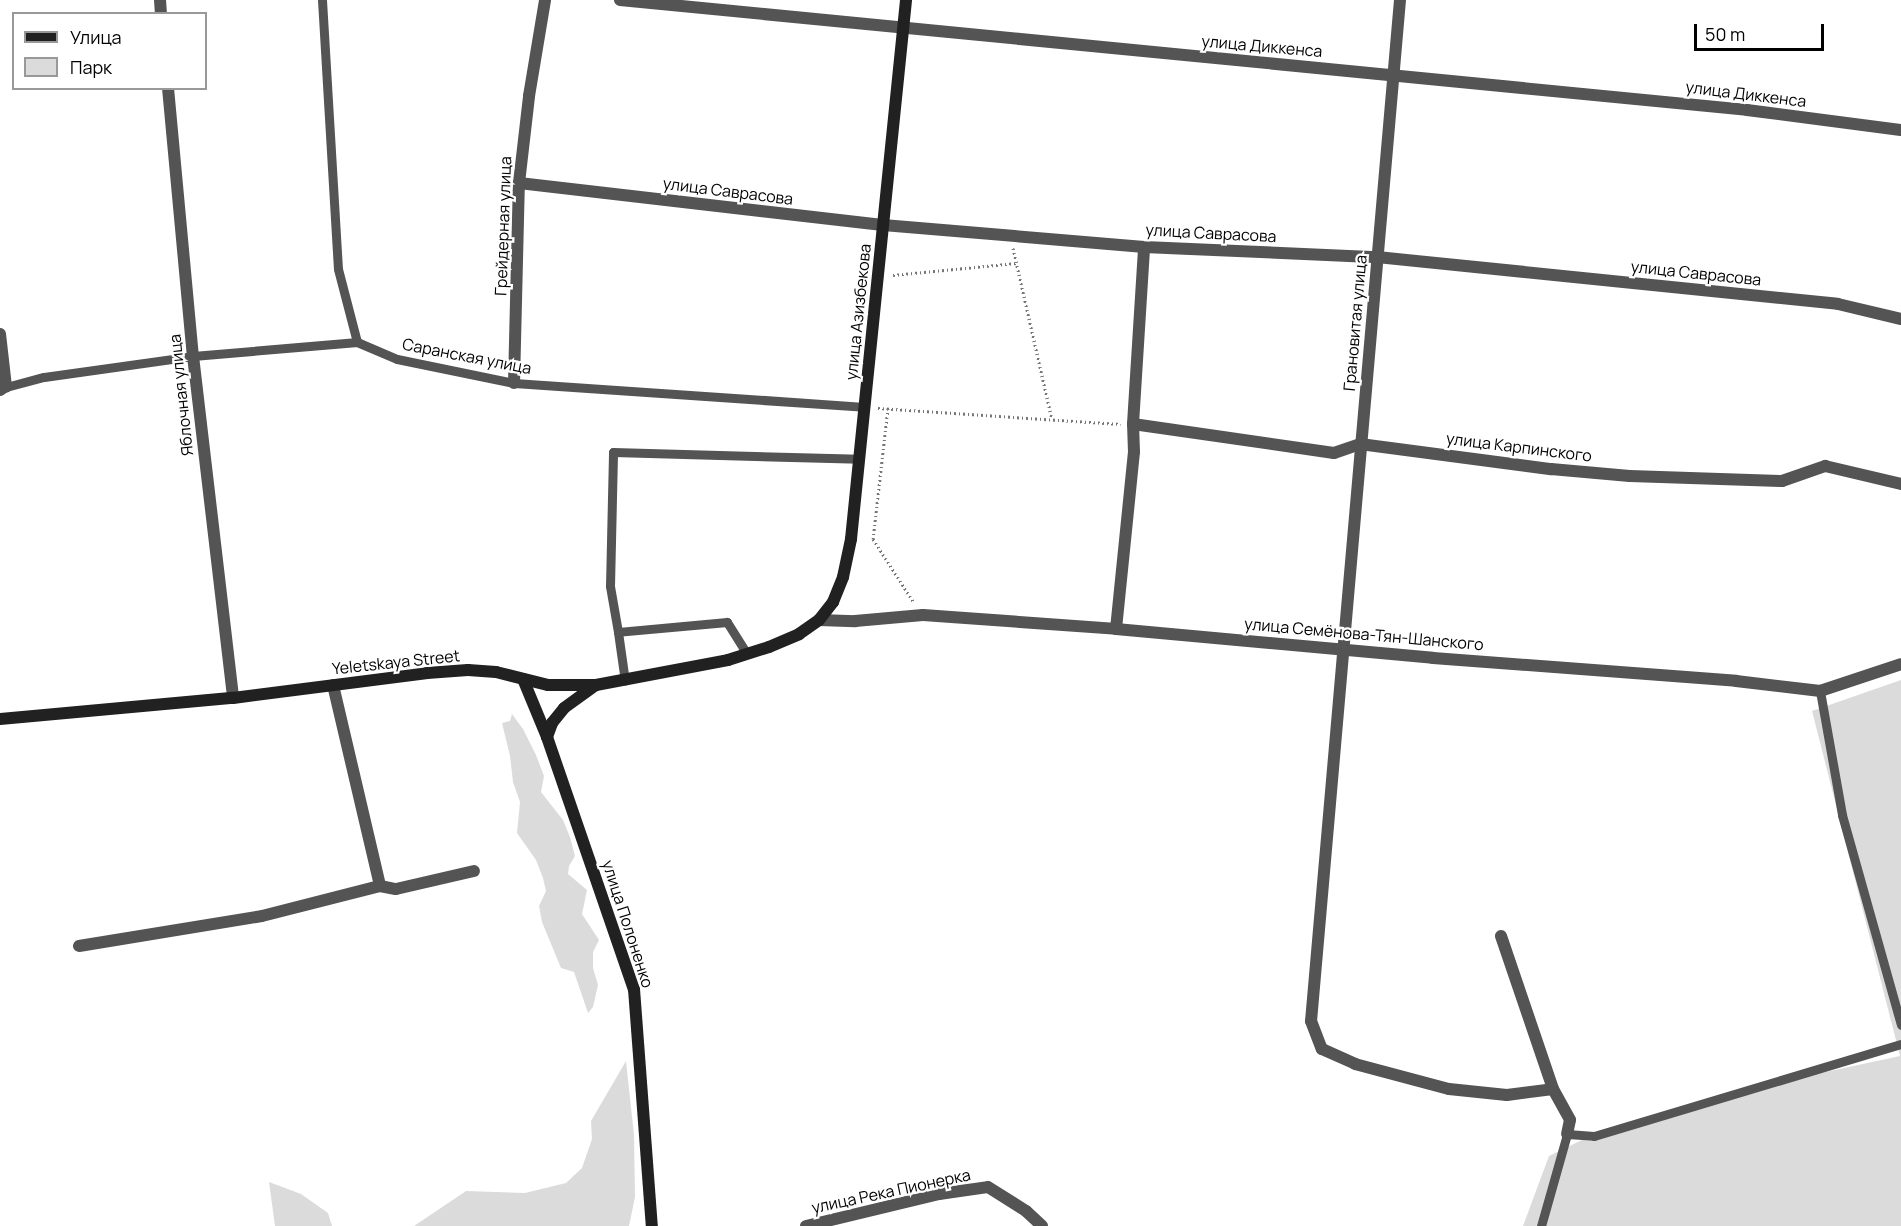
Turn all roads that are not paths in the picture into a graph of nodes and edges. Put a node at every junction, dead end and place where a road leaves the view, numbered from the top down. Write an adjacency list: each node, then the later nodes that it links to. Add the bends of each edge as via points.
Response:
1 (322, 0): 16 (lane, via 338,269)
2 (545, 0): 10 (street, Грейдерная улица)
3 (620, 0): 6 (street, улица Диккенса)
4 (906, 0): 6 (main road, улица Азизбекова)
5 (1400, 0): 7 (street, Грановитая улица)
6 (903, 29): 7 (street, улица Диккенса); 11 (main road, улица Азизбекова)
7 (1392, 75): 9 (street, улица Диккенса, via 1748,110); 13 (street, Грановитая улица)
8 (168, 90): 17 (street, Яблочная улица)
9 (1901, 130)
10 (519, 183): 11 (street, улица Саврасова); 18 (street, Грейдерная улица)
11 (883, 225): 12 (street, улица Саврасова); 20 (main road, улица Азизбекова)
12 (1144, 247): 13 (street, улица Саврасова); 21 (street)
13 (1377, 257): 14 (street, улица Саврасова, via 1838,304); 22 (street, Грановитая улица)
14 (1901, 319)
15 (0, 334): 19 (street)
16 (357, 342): 17 (lane, Саранская улица); 18 (lane, Саранская улица, via 397,359)
17 (193, 356): 19 (lane, Саранская улица, via 44,377); 36 (street, Яблочная улица)
18 (514, 383): 20 (lane, Саранская улица)
19 (3, 389)
20 (864, 407): 23 (main road, улица Азизбекова)
21 (1132, 424): 22 (street, улица Карпинского, via 1334,453); 26 (street, via 1134,452)
22 (1360, 444): 24 (street, улица Карпинского, via 1630,476 1782,481 1825,466); 28 (street, Грановитая улица)
23 (859, 459): 25 (main road, улица Азизбекова, via 843,577 833,602); 27 (lane, via 613,452 610,586)
24 (1901, 484)
25 (819, 620): 26 (street, улица Семёнова-Тян-Шанского, via 922,615); 29 (main road, Yeletskaya Street, via 799,634)
26 (1116, 629): 28 (street, улица Семёнова-Тян-Шанского)
27 (618, 632): 29 (lane, via 727,622); 32 (lane)
28 (1344, 649): 35 (street, улица Семёнова-Тян-Шанского); 45 (street, Грановитая улица, via 1311,1021 1322,1049 1355,1064 1449,1089 1507,1095)
29 (747, 654): 32 (main road, Yeletskaya Street)
30 (1901, 664): 35 (street, улица Семёнова-Тян-Шанского)
31 (523, 679): 33 (main road, Yeletskaya Street, via 468,670); 34 (main road, Yeletskaya Street, via 548,685); 38 (main road, улица Полоненко)
32 (625, 681): 34 (main road, Yeletskaya Street)
33 (333, 684): 36 (main road, Yeletskaya Street); 40 (street)
34 (596, 685): 38 (main road, via 564,708)
35 (1820, 691): 43 (lane, via 1842,815)
36 (233, 698): 37 (main road, Yeletskaya Street)
37 (0, 719)
38 (547, 737): 47 (main road, улица Полоненко, via 634,989)
39 (474, 871): 40 (street, via 396,889)
40 (380, 886): 42 (street, via 262,916)
41 (1501, 936): 45 (street)
42 (79, 946)
43 (1901, 1025)
44 (1901, 1044): 46 (lane, via 1594,1136)
45 (1553, 1089): 46 (street, via 1570,1120)
46 (1568, 1134): 50 (lane)
47 (652, 1226)
48 (806, 1226): 49 (street, улица Река Пионерка, via 939,1194 988,1187)
49 (1042, 1226)
50 (1541, 1226)

